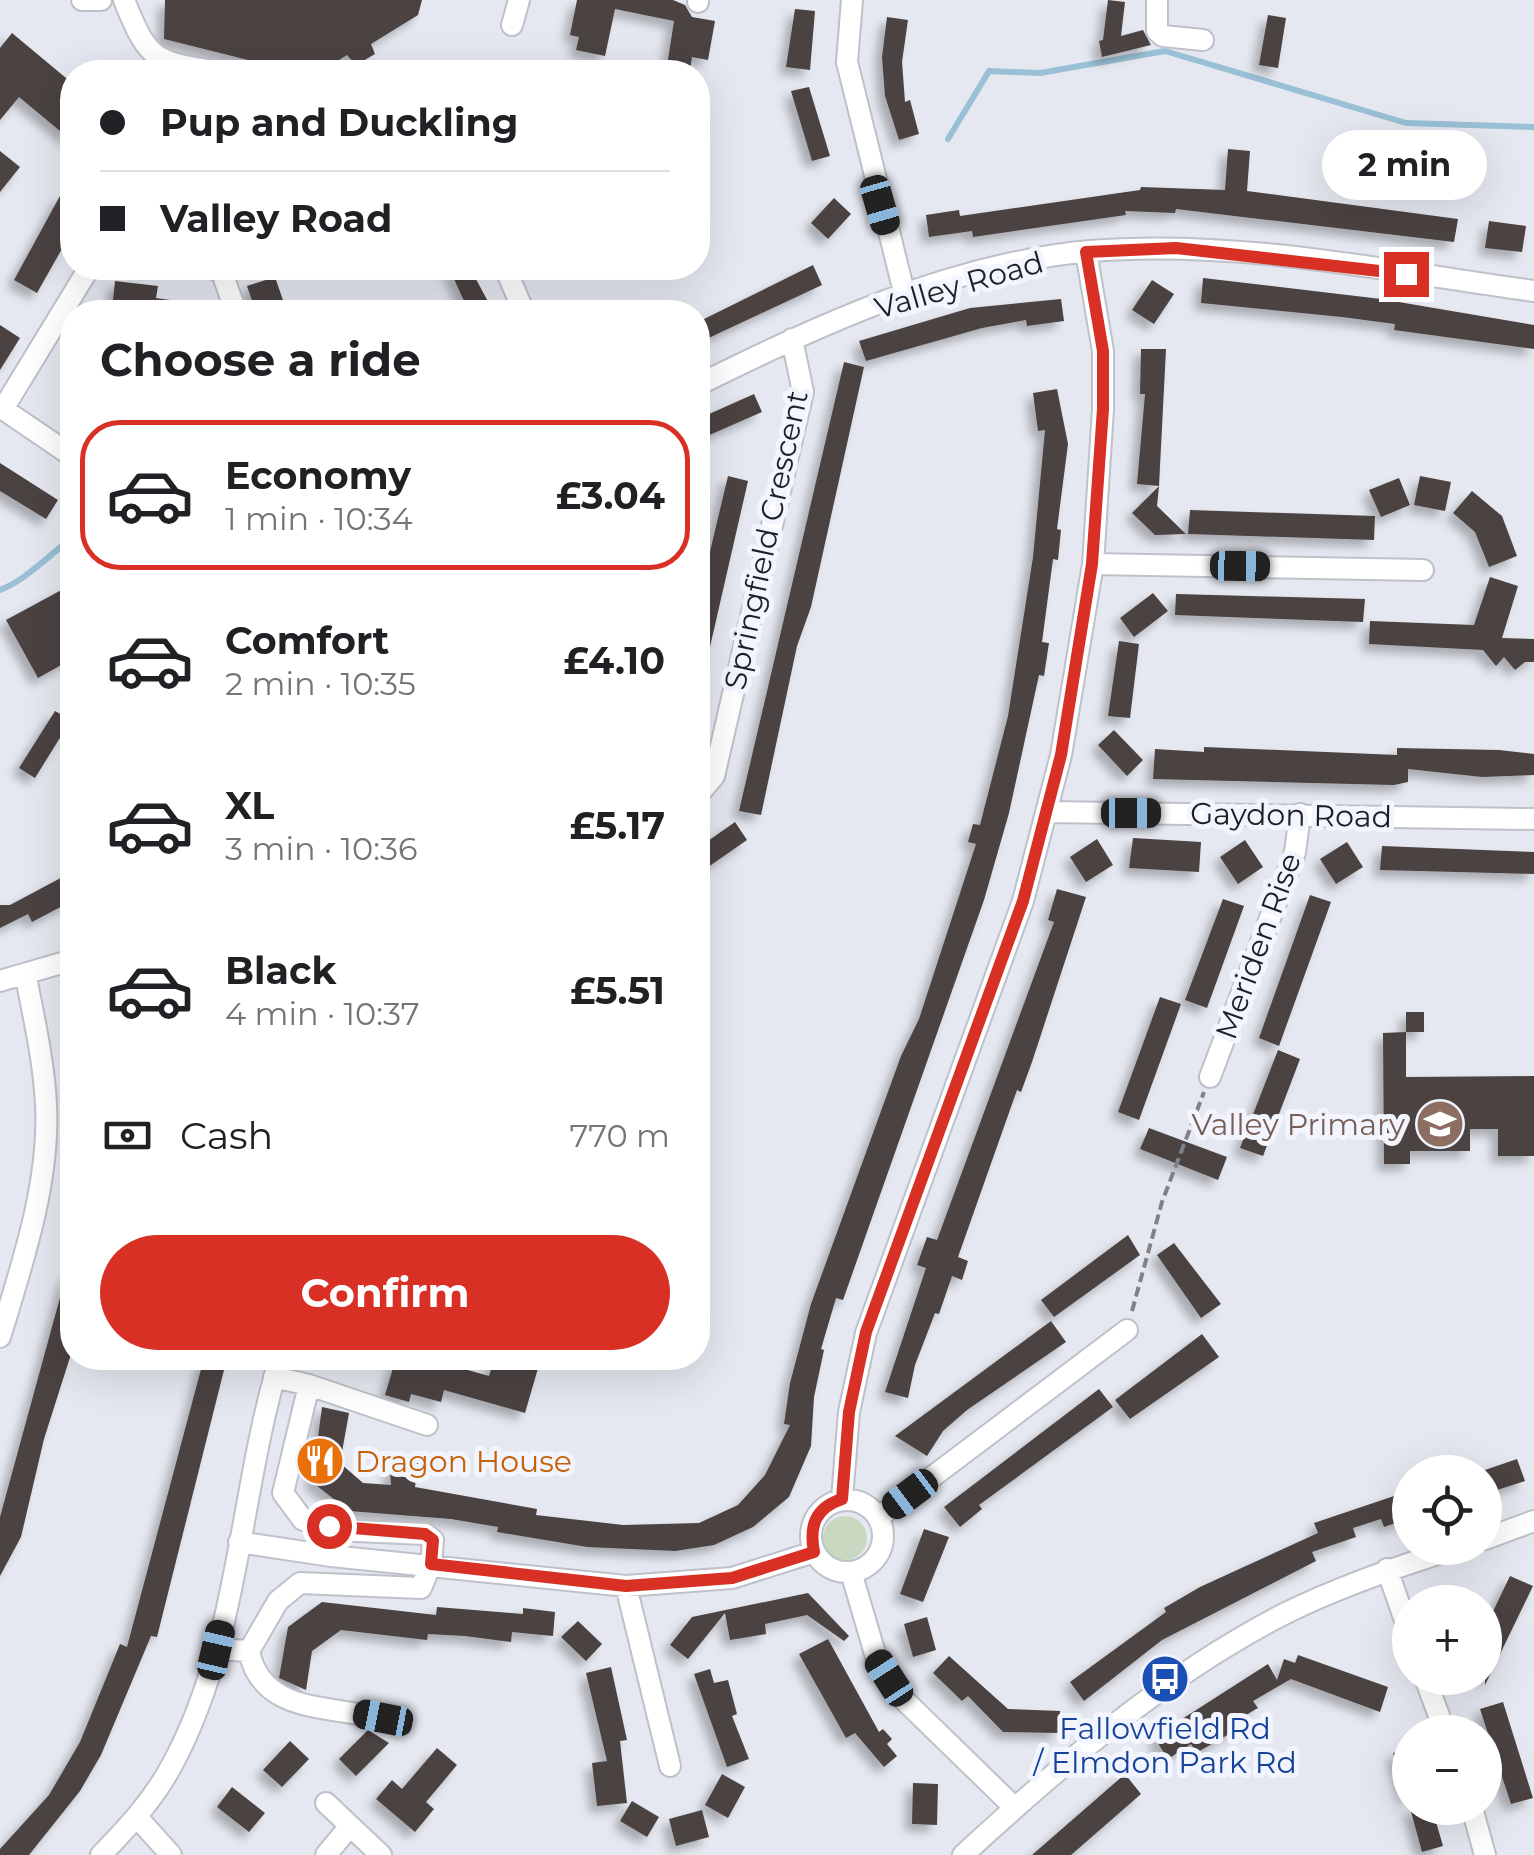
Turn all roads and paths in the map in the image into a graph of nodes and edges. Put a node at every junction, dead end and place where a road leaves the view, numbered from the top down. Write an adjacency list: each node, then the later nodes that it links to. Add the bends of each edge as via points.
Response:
1 (82, 0): 2 (street)
2 (101, 0)
3 (113, 0): 4 (street)
4 (123, 0): 10 (street, via 139,42)
5 (519, 0): 8 (street)
6 (852, 0): 13 (street, via 847,62)
7 (1157, 0): 9 (street, via 1163,36)
8 (512, 25)
9 (1203, 40)
10 (173, 60)
11 (1086, 252): 12 (street, Valley Road, via 1194,249); 13 (street, Valley Road); 19 (street, via 1103,351)
12 (1534, 291)
13 (905, 296): 15 (street, Valley Road)
14 (60, 314): 17 (street)
15 (792, 338): 16 (street, Valley Road); 21 (street, Springfield Crescent, via 803,392)
16 (710, 380)
17 (1, 408): 18 (street)
18 (60, 448)
19 (1092, 564): 20 (street); 22 (street)
20 (1424, 570)
21 (710, 781)
22 (1049, 812): 23 (street, Gaydon Road); 35 (street, via 964,1073 866,1332 849,1412)
23 (1300, 814): 24 (street, Gaydon Road); 28 (street, Meriden Rise, via 1294,852)
24 (1534, 819)
25 (60, 964): 26 (street)
26 (26, 977): 27 (street); 30 (street, via 46,1133)
27 (0, 981)
28 (1210, 1077): 29 (path, via 1162,1202)
29 (1126, 1330): 36 (street)
30 (0, 1338)
31 (276, 1370): 39 (street)
32 (282, 1370): 33 (street)
33 (309, 1385): 34 (street); 41 (street, via 282,1493 303,1520 425,1534 433,1540)
34 (426, 1425)
35 (842, 1499): 36 (street, via 862,1502); 40 (street, via 816,1516)
36 (879, 1517): 44 (street, via 884,1538 878,1556)
37 (1534, 1522): 38 (street)
38 (1502, 1533)
39 (240, 1542): 41 (street); 47 (street)
40 (814, 1552): 44 (street, via 835,1570); 46 (street, via 732,1578)
41 (431, 1564): 46 (street); 48 (street, via 421,1588 300,1583 278,1601)
42 (1403, 1565): 43 (street)
43 (1387, 1570): 45 (street); 52 (street, via 1284,1614 1162,1690)
44 (851, 1572): 52 (street, via 876,1657 902,1698)
45 (1392, 1585)
46 (626, 1586): 50 (street)
47 (216, 1650): 48 (street); 53 (street, via 172,1765)
48 (249, 1651): 49 (street, via 253,1670 278,1698)
49 (397, 1724)
50 (670, 1766)
51 (326, 1803): 55 (street)
52 (1014, 1808): 60 (street)
53 (137, 1817): 56 (street); 57 (street)
54 (1477, 1825): 61 (street)
55 (350, 1826): 58 (street); 59 (street)
56 (101, 1855)
57 (171, 1855)
58 (326, 1855)
59 (381, 1855)
60 (963, 1855)
61 (1485, 1855)

